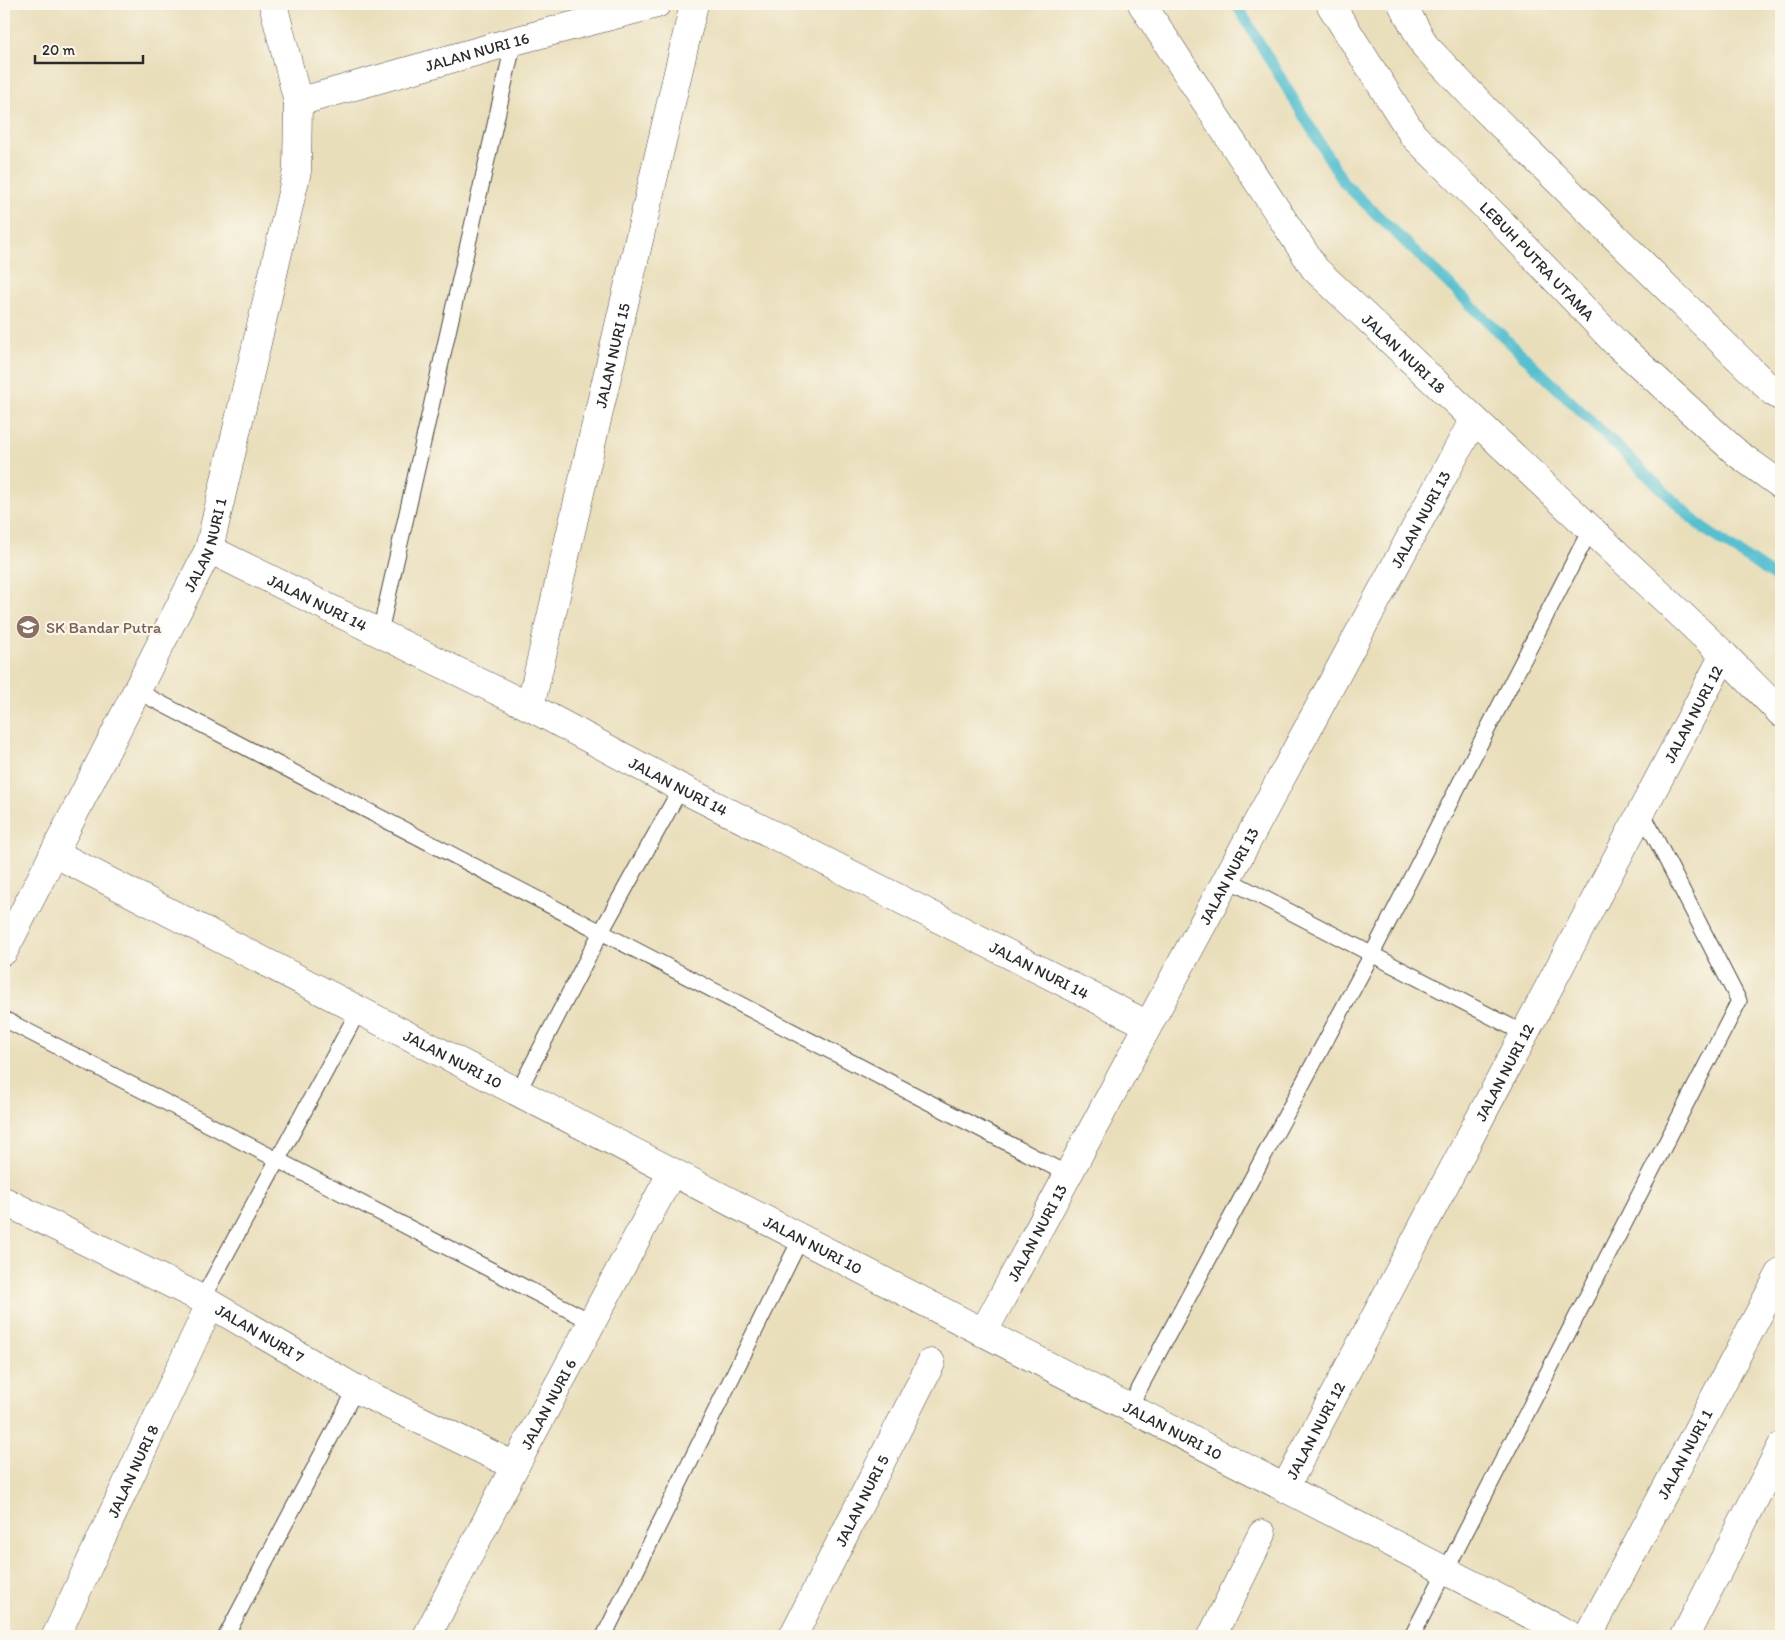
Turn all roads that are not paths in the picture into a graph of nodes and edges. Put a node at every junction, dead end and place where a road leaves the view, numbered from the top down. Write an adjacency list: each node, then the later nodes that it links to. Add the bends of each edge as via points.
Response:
1 (273, 4): 8 (street, JALAN NURI 1)
2 (657, 4): 7 (street, JALAN NURI 16)
3 (694, 4): 17 (street, JALAN NURI 15)
4 (1142, 4): 10 (street, JALAN NURI 18, via 1315,269)
5 (1330, 4): 11 (street, LEBUH PUTRA UTAMA, via 1413,135 1616,343 1738,454)
6 (1402, 4): 9 (street, via 1425,46 1486,110)
7 (514, 41): 8 (street, JALAN NURI 16); 14 (lane)
8 (298, 102): 13 (street, JALAN NURI 1, via 297,170)
9 (1781, 398)
10 (1474, 419): 12 (street, JALAN NURI 18); 22 (street, JALAN NURI 13)
11 (1781, 485)
12 (1590, 530): 15 (street, JALAN NURI 18); 25 (lane)
13 (209, 549): 14 (street, JALAN NURI 14); 16 (street, JALAN NURI 1)
14 (380, 632): 17 (street, JALAN NURI 14)
15 (1724, 655): 18 (street); 20 (street, JALAN NURI 12)
16 (137, 691): 21 (street, JALAN NURI 1); 23 (lane)
17 (530, 707): 19 (street, JALAN NURI 14)
18 (1781, 713)
19 (681, 788): 23 (lane); 28 (street, JALAN NURI 14)
20 (1642, 812): 29 (street, JALAN NURI 12); 47 (lane, via 1738,1000)
21 (54, 853): 24 (street, JALAN NURI 1); 26 (street, JALAN NURI 10)
22 (1227, 879): 25 (lane); 28 (street, JALAN NURI 13)
23 (602, 932): 30 (lane); 33 (lane)
24 (4, 951)
25 (1372, 954): 29 (lane); 42 (lane)
26 (359, 1010): 30 (street, JALAN NURI 10); 31 (lane)
27 (4, 1019): 31 (lane)
28 (1148, 1025): 33 (street, JALAN NURI 13)
29 (1525, 1034): 45 (street, JALAN NURI 12)
30 (518, 1092): 32 (street, JALAN NURI 10)
31 (277, 1161): 37 (lane); 38 (lane)
32 (672, 1172): 35 (street, JALAN NURI 10); 38 (street, JALAN NURI 6)
33 (1069, 1175): 39 (street, JALAN NURI 13)
34 (4, 1201): 37 (street, JALAN NURI 7)
35 (801, 1238): 39 (street, JALAN NURI 10); 51 (lane)
36 (1781, 1272): 56 (street, JALAN NURI 1)
37 (206, 1301): 41 (street, JALAN NURI 7); 48 (street, JALAN NURI 8)
38 (592, 1322): 44 (street, JALAN NURI 6)
39 (983, 1333): 42 (street, JALAN NURI 10)
40 (931, 1364): 52 (street, JALAN NURI 5)
41 (356, 1389): 44 (street, JALAN NURI 7); 49 (lane)
42 (1129, 1408): 45 (street, JALAN NURI 10)
43 (1781, 1447): 57 (street)
44 (515, 1466): 50 (street, JALAN NURI 6)
45 (1285, 1488): 47 (street, JALAN NURI 10)
46 (1262, 1534): 53 (street)
47 (1446, 1571): 54 (lane); 55 (street, JALAN NURI 10)
48 (56, 1636)
49 (226, 1636)
50 (427, 1636)
51 (604, 1636)
52 (793, 1636)
53 (1212, 1636)
54 (1412, 1636)
55 (1572, 1636)
56 (1588, 1636)
57 (1685, 1636)

